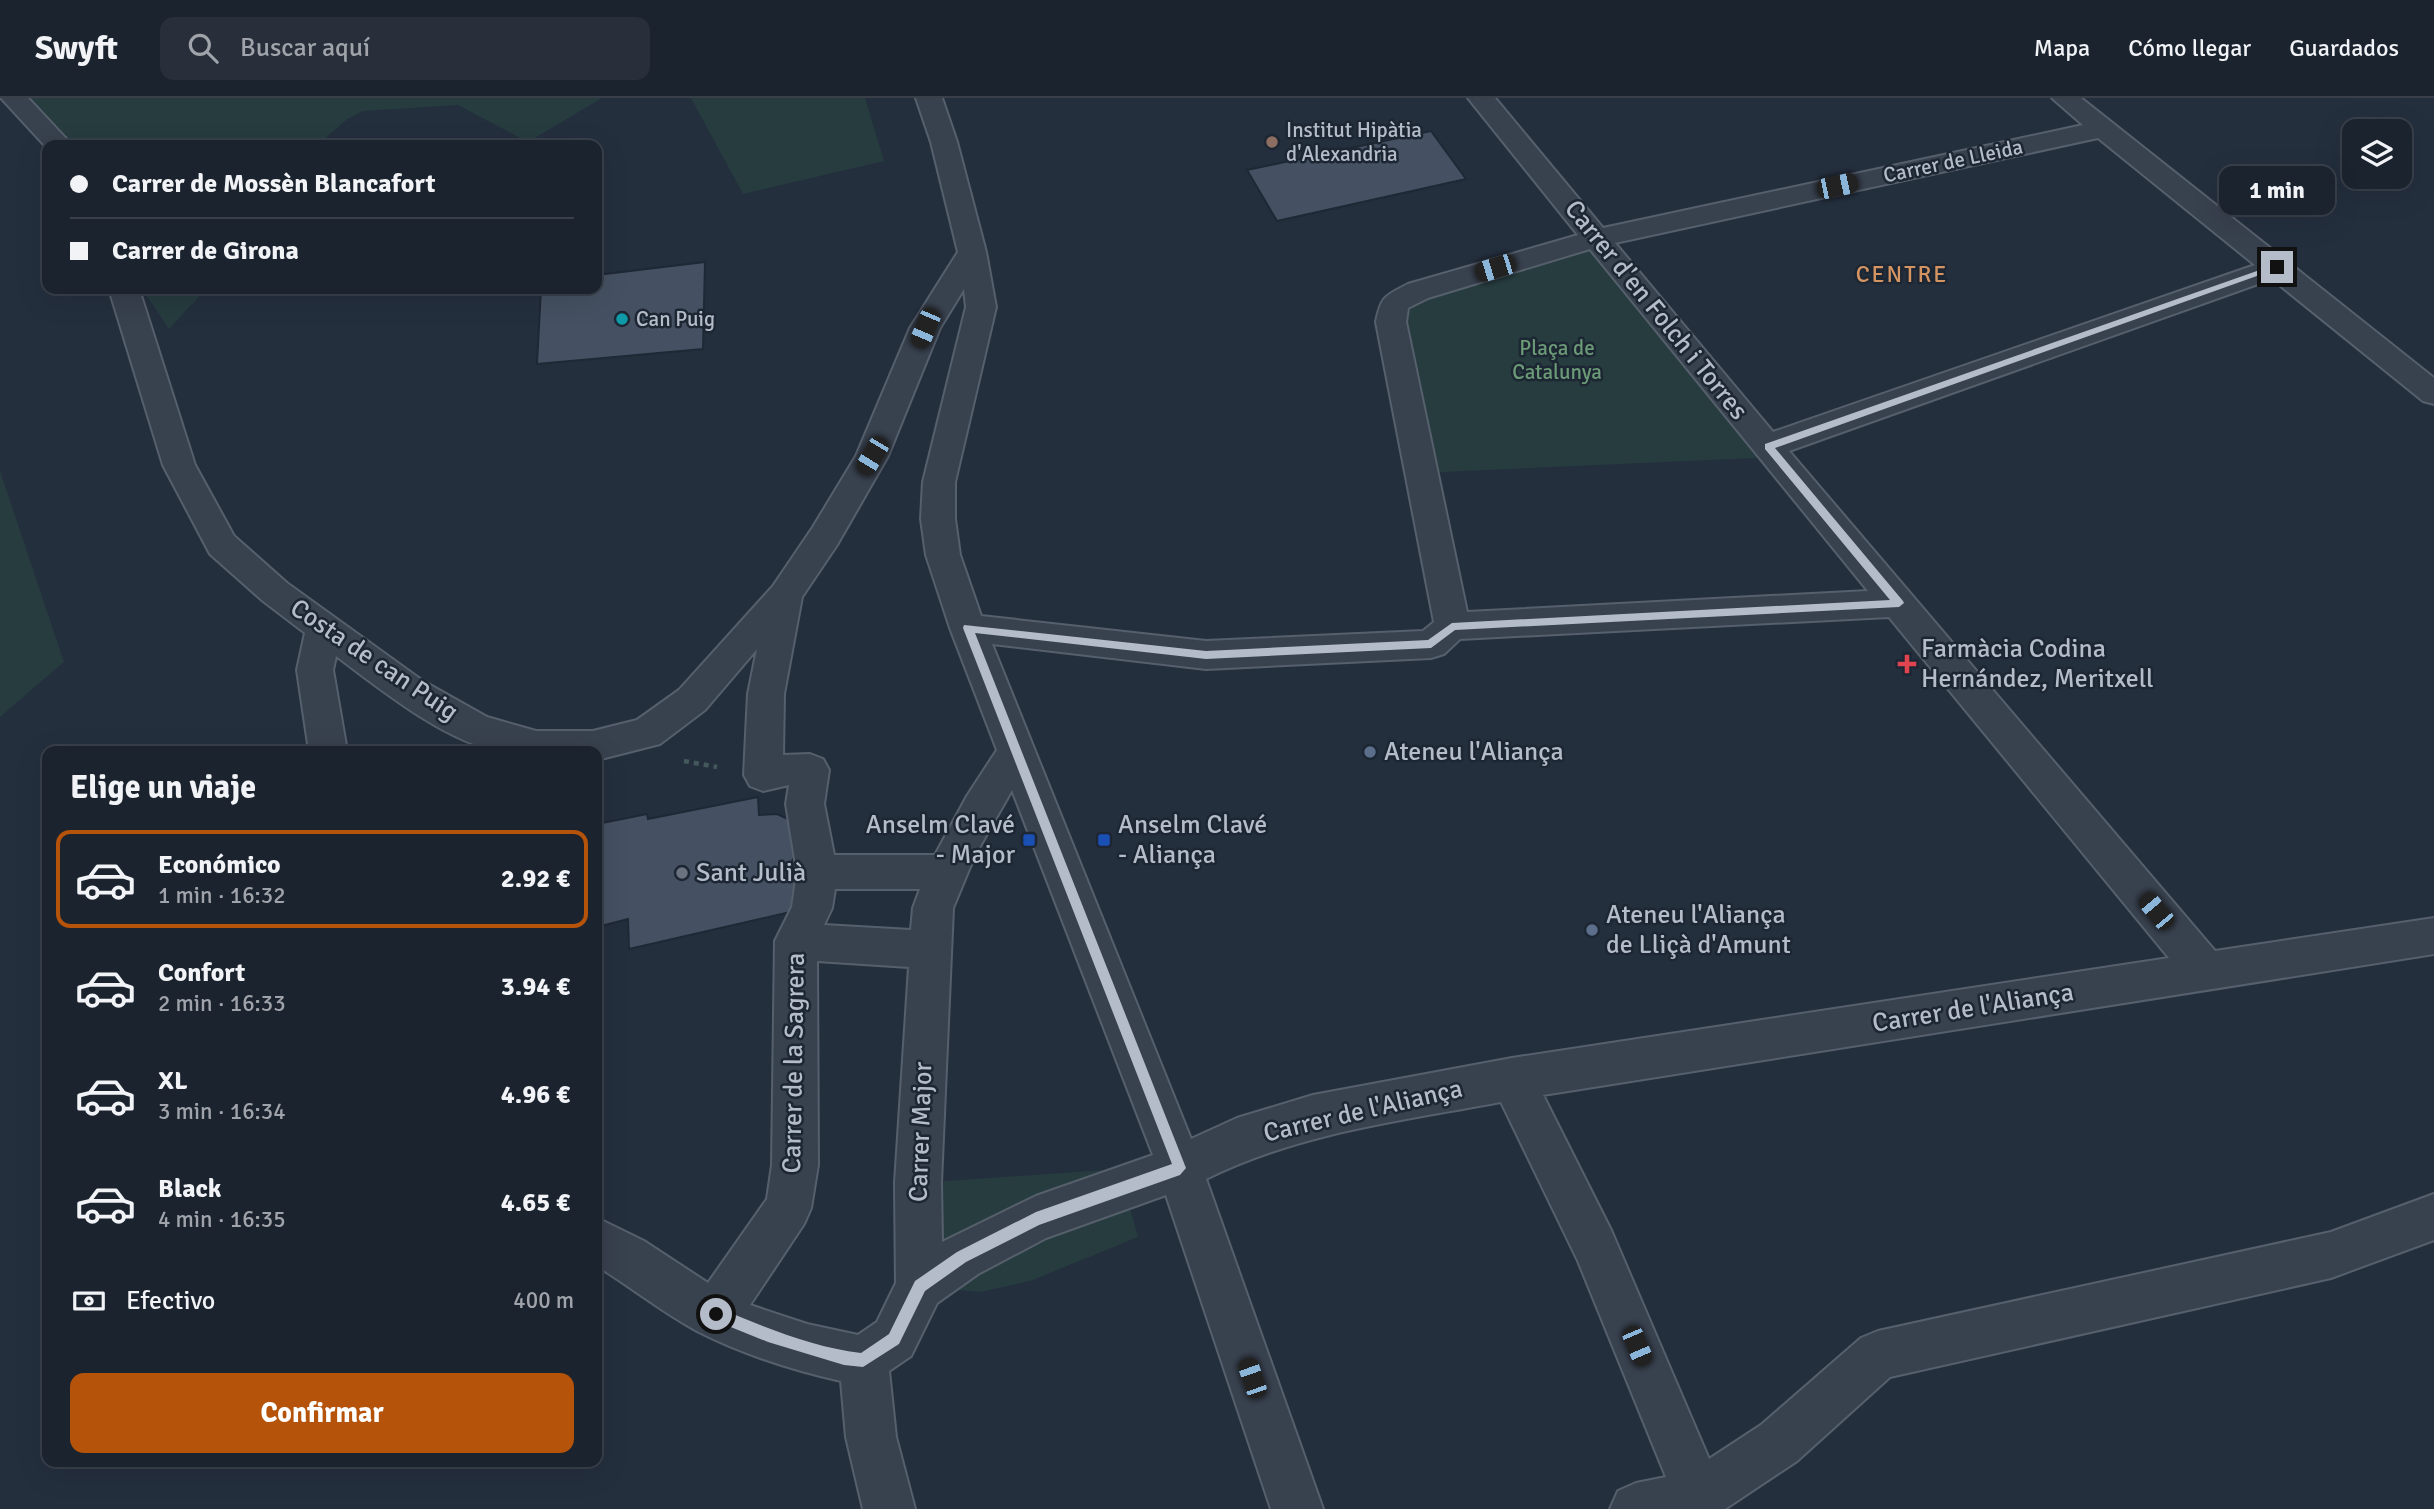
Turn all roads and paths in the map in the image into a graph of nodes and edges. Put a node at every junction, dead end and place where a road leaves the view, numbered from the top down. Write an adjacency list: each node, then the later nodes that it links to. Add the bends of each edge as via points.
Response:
1 (13, 98): 6 (street)
2 (929, 98): 8 (street)
3 (1481, 98): 7 (street, Carrer d'en Folch i Torres)
4 (2065, 98): 5 (street)
5 (2104, 129): 7 (street, Carrer de Lleida); 9 (street)
6 (54, 140)
7 (1597, 238): 12 (street, Carrer d'en Folch i Torres); 15 (street, via 1418,291 1394,303 1391,322)
8 (972, 252): 13 (street, Costa de can Puig, via 925,328 872,456); 17 (street, via 981,307 939,482 938,519 943,555)
9 (2277, 267): 11 (street); 12 (street)
10 (125, 294): 16 (street, Costa de can Puig, via 179,465 222,545)
11 (2434, 394)
12 (1768, 446): 14 (street, Carrer d'en Folch i Torres)
13 (785, 596): 16 (street, Costa de can Puig, via 692,701 647,733 593,746 536,746 476,729 410,691); 20 (street, Carrer de la Sagrera, via 766,694 763,775 810,770 805,804)
14 (1899, 603): 15 (street); 25 (street, Carrer d'en Folch i Torres)
15 (1452, 626): 17 (street, via 1431,644 1206,655)
16 (324, 628): 18 (street, via 315,670)
17 (968, 628): 19 (street)
18 (327, 746)
19 (1017, 751): 21 (street, Carrer Major, via 980,806); 27 (street)
20 (817, 872): 21 (street); 23 (street, Carrer de la Sagrera, via 812,908)
21 (945, 872): 24 (street, Carrer Major, via 933,908)
22 (2434, 936): 25 (street, Carrer de l'Aliança)
23 (796, 941): 24 (street); 31 (street, Carrer de la Sagrera, via 795,1165 788,1208)
24 (929, 950): 30 (street, Carrer Major, via 918,1183)
25 (2207, 972): 26 (street, Carrer de l'Aliança)
26 (1511, 1079): 27 (street, Carrer de l'Aliança, via 1313,1116 1237,1140); 33 (street, via 1595,1246)
27 (1180, 1168): 30 (street, Carrer de l'Aliança, via 1036,1219 961,1257); 35 (street)
28 (2434, 1217): 33 (street, via 2332,1255 1878,1355 1779,1443)
29 (602, 1244): 31 (street)
30 (920, 1286): 32 (street, Carrer Major, via 894,1339)
31 (716, 1314): 32 (street, via 768,1335)
32 (863, 1360): 34 (street, via 871,1437)
33 (1699, 1496): 36 (street)
34 (890, 1509)
35 (1297, 1509)
36 (1636, 1509)

